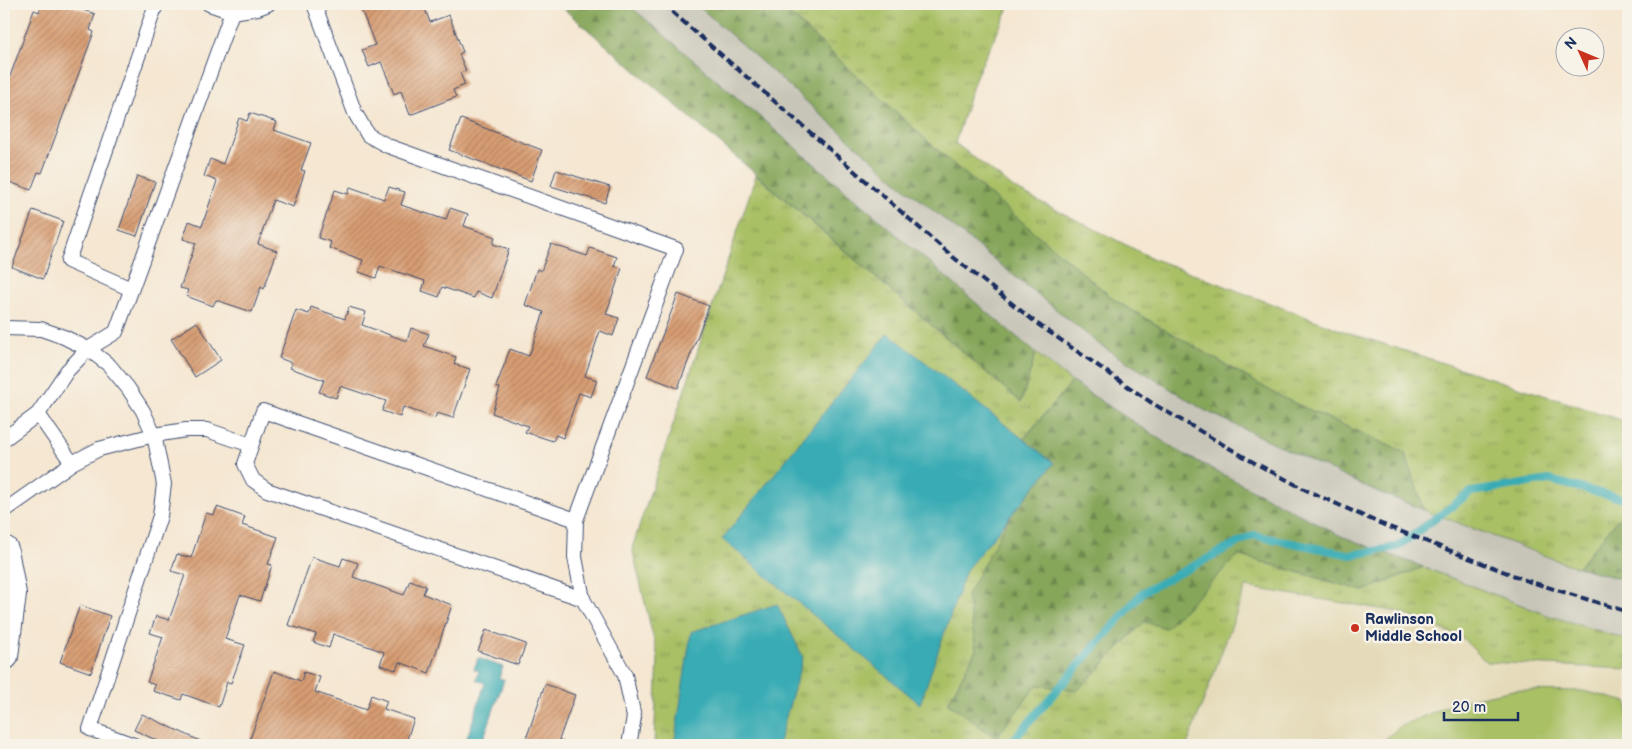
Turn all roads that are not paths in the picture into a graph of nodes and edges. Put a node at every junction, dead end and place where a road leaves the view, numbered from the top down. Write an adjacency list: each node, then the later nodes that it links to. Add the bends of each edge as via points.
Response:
1 (156, 4): 6 (lane, via 68,261)
2 (209, 4): 5 (lane)
3 (268, 4): 5 (lane)
4 (314, 4): 15 (lane, via 355,114 368,135 388,146 676,249)
5 (232, 12): 6 (lane)
6 (131, 290): 8 (lane, via 116,332)
7 (4, 328): 8 (lane, via 41,329)
8 (88, 349): 9 (lane, via 67,371); 10 (lane, via 109,365 128,388)
9 (38, 414): 11 (lane); 13 (lane)
10 (154, 435): 12 (lane, via 207,430); 13 (lane, via 99,449); 19 (lane, via 164,484 160,516 90,729)
11 (4, 439)
12 (251, 445): 15 (lane, via 263,411); 17 (lane, via 246,464 253,480 267,490)
13 (72, 464): 14 (lane)
14 (4, 511)
15 (576, 520): 17 (lane, via 575,557)
16 (4, 550): 18 (street, via 12,594)
17 (583, 599): 20 (lane, via 625,675 634,717)
18 (4, 656)
19 (134, 745)
20 (629, 745)

